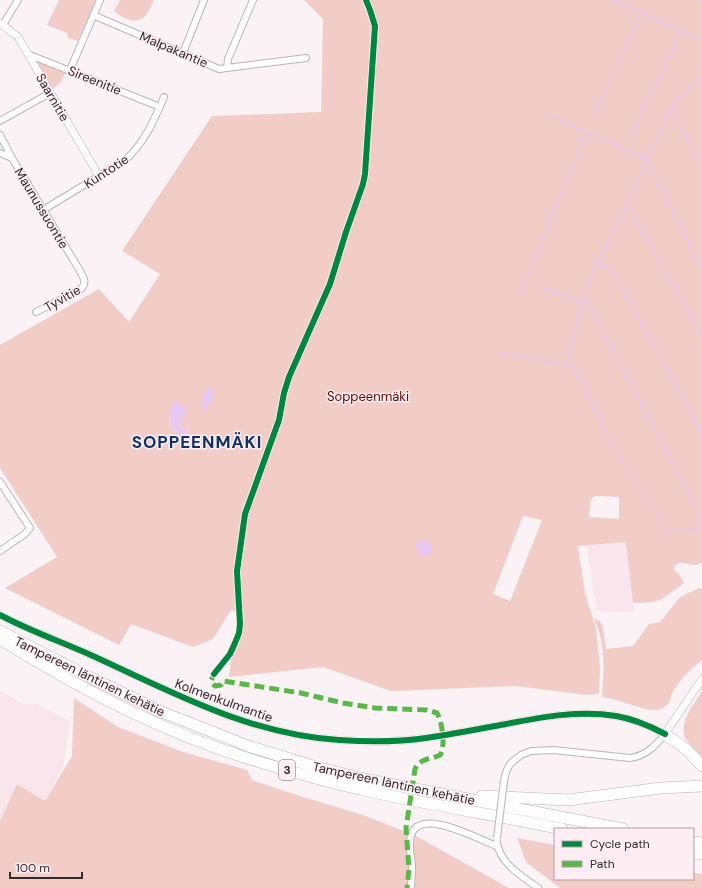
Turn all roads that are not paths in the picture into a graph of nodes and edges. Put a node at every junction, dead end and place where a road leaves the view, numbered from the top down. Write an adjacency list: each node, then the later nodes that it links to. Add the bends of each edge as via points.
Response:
1 (18, 0): 6 (street)
2 (100, 0): 5 (street)
3 (204, 0): 7 (street)
4 (253, 0): 10 (street, via 228,59)
5 (94, 15): 7 (street, Malpakantie); 11 (street)
6 (1, 24): 8 (street, Saarnitie, via 18,37)
7 (182, 53): 10 (street, Malpakantie, via 219,69)
8 (30, 55): 11 (street, Sireenitie); 12 (street, Saarnitie)
9 (306, 58): 10 (street, Malpakantie)
10 (227, 68)
11 (70, 70): 14 (street, Sireenitie)
12 (50, 93): 15 (street); 19 (street, Saarnitie)
13 (164, 97): 14 (street, Kuntotie)
14 (160, 107): 19 (street, Kuntotie, via 143,141 134,152)
15 (0, 122)
16 (0, 135): 18 (street, Maunussuontie)
17 (0, 153): 18 (street)
18 (12, 158): 20 (street, Maunussuontie)
19 (99, 176): 20 (street, Kuntotie)
20 (43, 210): 21 (street, Maunussuontie)
21 (85, 282): 22 (street, Tyvitie, via 81,289)
22 (36, 312)
23 (0, 482): 24 (street, via 30,528)
24 (0, 551)
25 (0, 615): 29 (street, Kolmenkulmantie, via 195,704 243,721 309,737 346,741 406,740 547,716 584,713 629,719)
26 (0, 631): 32 (highway, Tampereen läntinen kehätie / 3, via 162,712 248,746 359,778)
27 (0, 639): 33 (highway, Tampereen läntinen kehätie / 3, via 95,694 138,715 206,744 252,760 364,790)
28 (702, 679): 29 (street)
29 (665, 734): 30 (highway, via 687,750); 35 (street, bridge, via 648,752 638,757 553,750 531,751 521,756 510,764 506,772)
30 (702, 766)
31 (702, 786): 32 (highway, via 661,788 568,800)
32 (434, 793): 34 (highway, Tampereen läntinen kehätie / 3)
33 (557, 828)
34 (617, 828)
35 (497, 846): 36 (street, via 454,828 433,824 419,826 413,830 410,837); 37 (street, via 506,862)
36 (411, 888)
37 (538, 888)

